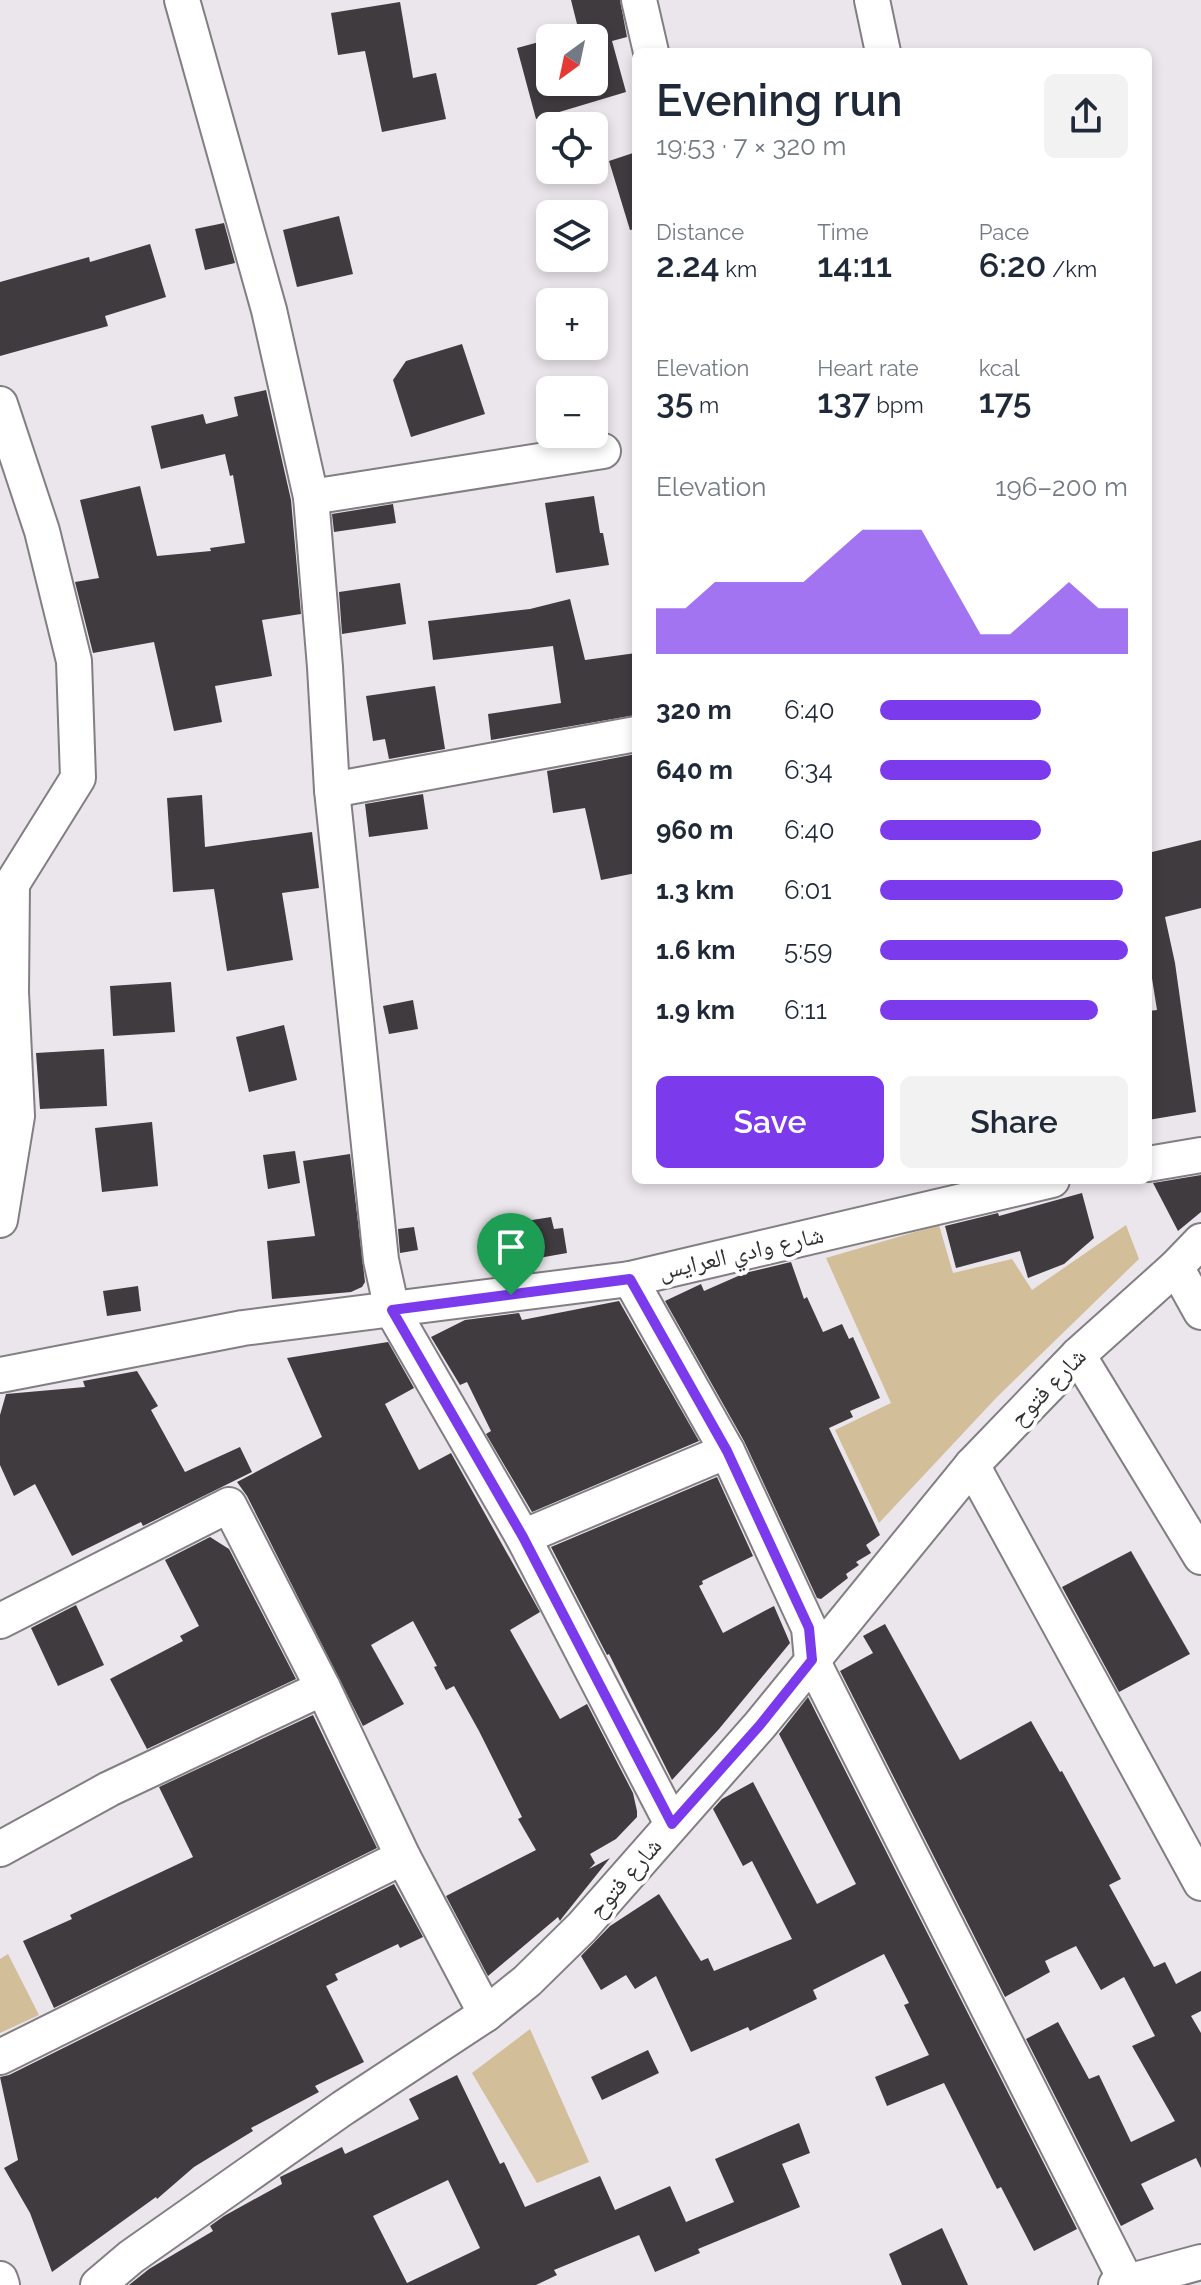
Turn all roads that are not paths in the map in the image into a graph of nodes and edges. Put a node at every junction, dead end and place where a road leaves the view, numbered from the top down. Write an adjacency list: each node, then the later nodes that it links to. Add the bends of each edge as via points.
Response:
1 (182, 0): 8 (street, via 269,310)
2 (639, 0): 4 (street)
3 (872, 0): 5 (street)
4 (650, 48)
5 (882, 48)
6 (0, 404): 14 (street, via 42,531 74,661 78,778 12,884 17,1116)
7 (603, 451): 8 (street)
8 (311, 497): 10 (street)
9 (632, 735): 10 (street)
10 (332, 790): 18 (street, via 381,1260)
11 (1201, 1155): 12 (street)
12 (1152, 1163)
13 (1035, 1184): 17 (street, شارع وادي العرايس)
14 (0, 1220)
15 (1201, 1241): 16 (street, شارع فتوح)
16 (1176, 1267): 19 (street); 20 (street, شارع فتوح)
17 (630, 1279): 18 (street, شارع وادي العرايس); 22 (street)
18 (392, 1310): 21 (street, شارع وادي العرايس, via 243,1328); 24 (street)
19 (1201, 1312)
20 (1078, 1355): 23 (street, شارع فتوح); 25 (street)
21 (0, 1375)
22 (727, 1451): 24 (street); 27 (street, via 809,1628)
23 (972, 1465): 27 (street, شارع فتوح); 32 (street)
24 (523, 1537): 29 (street)
25 (1201, 1557)
26 (0, 1621): 28 (street, via 229,1505)
27 (812, 1660): 29 (street, شارع فتوح); 37 (street)
28 (323, 1688): 30 (street, via 109,1789); 31 (street)
29 (672, 1824): 33 (street, شارع فتوح, via 582,1927)
30 (0, 1849)
31 (403, 1857): 33 (street); 34 (street)
32 (1201, 1883)
33 (486, 2014): 39 (street, شارع فتوح, via 343,2108)
34 (0, 2057)
35 (1201, 2262): 37 (street)
36 (0, 2279): 38 (street)
37 (1123, 2284)
38 (2, 2285)
39 (98, 2285)

